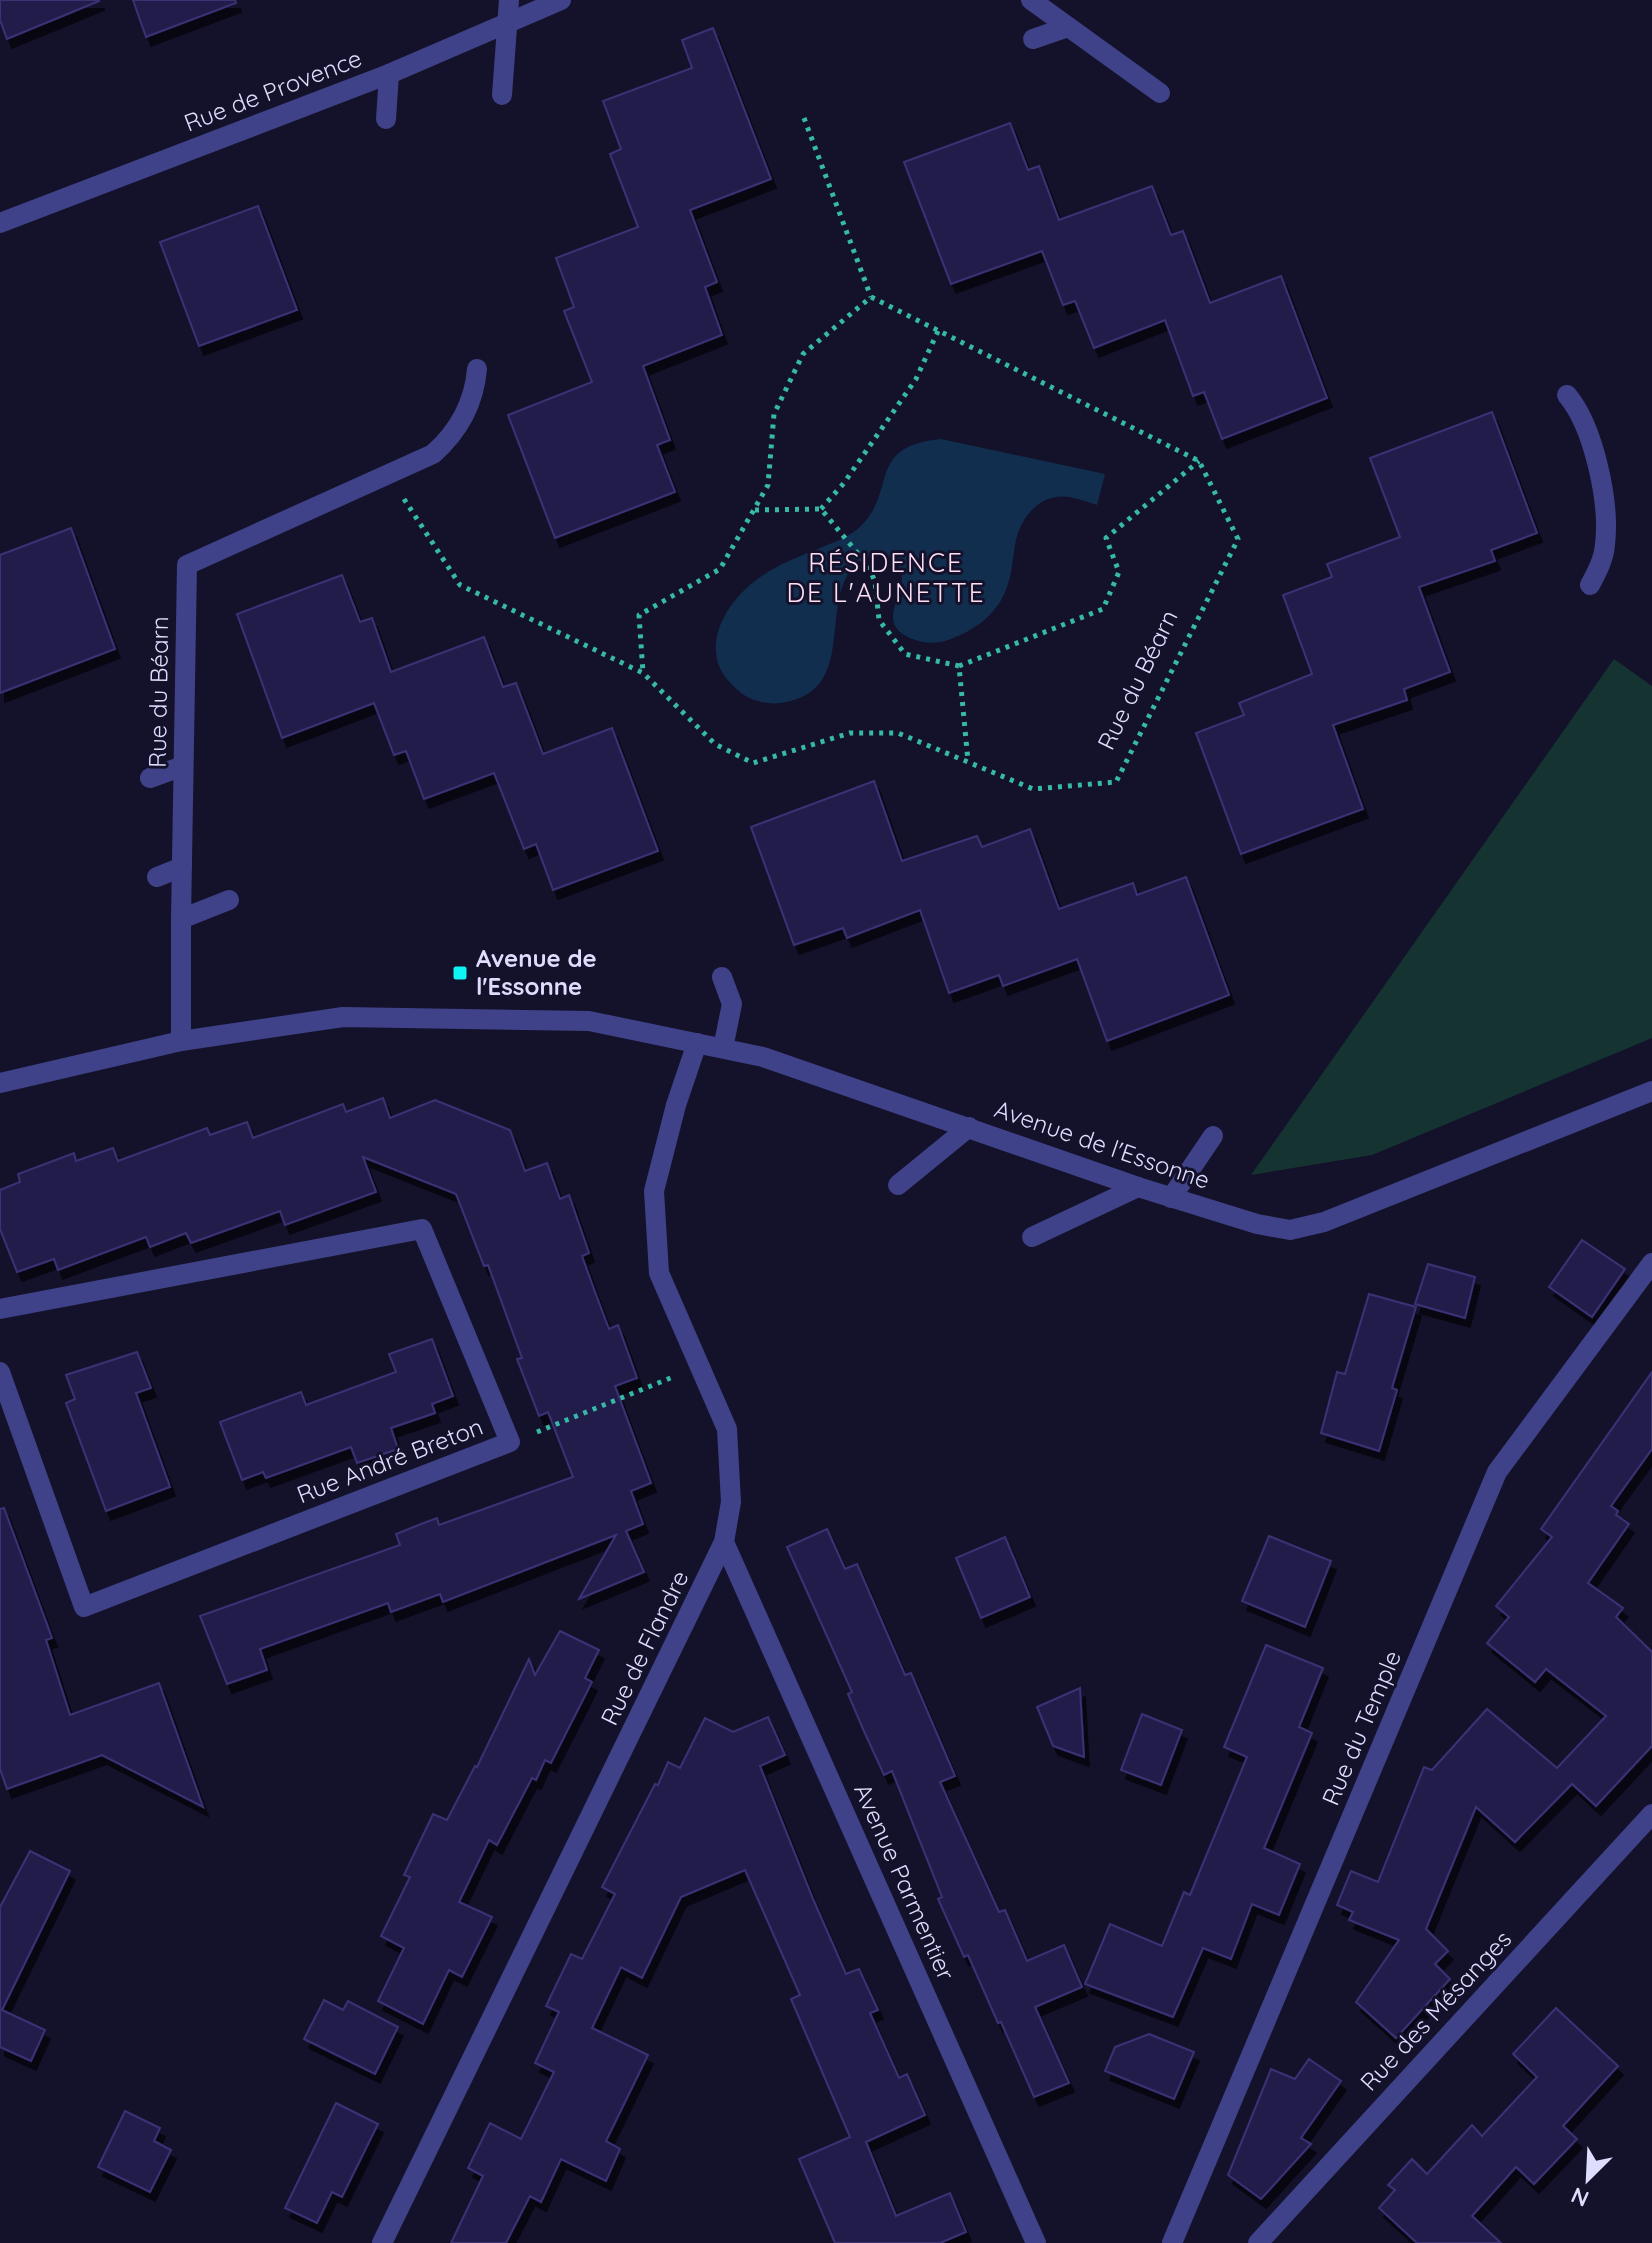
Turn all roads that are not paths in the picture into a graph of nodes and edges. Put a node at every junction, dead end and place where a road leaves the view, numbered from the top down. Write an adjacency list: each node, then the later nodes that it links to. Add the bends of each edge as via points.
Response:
1 (509, 0): 4 (street)
2 (561, 0): 4 (street, Rue de Provence)
3 (1031, 0): 5 (street)
4 (509, 22): 7 (street, Rue de Provence); 9 (street)
5 (1068, 27): 6 (street); 8 (street)
6 (1033, 39)
7 (389, 74): 10 (street); 12 (street, Rue de Provence)
8 (1160, 93)
9 (502, 95)
10 (386, 119)
11 (0, 207): 12 (street)
12 (34, 211): 13 (street, Rue de Provence)
13 (0, 223)
14 (477, 369): 17 (street, Rue du Béarn, via 468,409 433,454 181,561)
15 (1567, 395): 16 (street, via 1583,423 1604,500 1604,553)
16 (1590, 585)
17 (183, 766): 18 (street); 19 (street, Rue du Béarn, via 190,819)
18 (150, 778)
19 (182, 867): 20 (street); 22 (street, Rue du Béarn)
20 (157, 877)
21 (229, 900): 22 (street)
22 (181, 919): 24 (street, Rue du Béarn)
23 (722, 977): 26 (street, via 732,1004)
24 (181, 1041): 25 (street, Avenue de l'Essonne, via 343,1017 589,1021); 27 (street, Avenue de l'Essonne)
25 (697, 1043): 26 (street, Avenue de l'Essonne); 38 (street, Rue de Flandre, via 654,1191 659,1273 727,1429 731,1502)
26 (723, 1048): 29 (street, Avenue de l'Essonne)
27 (0, 1083)
28 (1652, 1091): 33 (street, Avenue de l'Essonne, via 1308,1226 1274,1228)
29 (969, 1127): 31 (street); 32 (street, Avenue de l'Essonne)
30 (1213, 1136): 33 (street)
31 (898, 1185)
32 (1138, 1187): 33 (street, Avenue de l'Essonne); 34 (street)
33 (1171, 1198)
34 (1032, 1237)
35 (1652, 1263): 42 (street, Rue du Temple, via 1497,1472)
36 (0, 1309): 37 (street, Rue André Breton, via 422,1229 510,1442 84,1607)
37 (0, 1372)
38 (724, 1542): 40 (street, Rue de Flandre); 41 (street, Avenue Parmentier)
39 (1652, 1814): 43 (street, Rue des Mésanges)
40 (382, 2243)
41 (1036, 2243)
42 (1172, 2243)
43 (1258, 2243)

